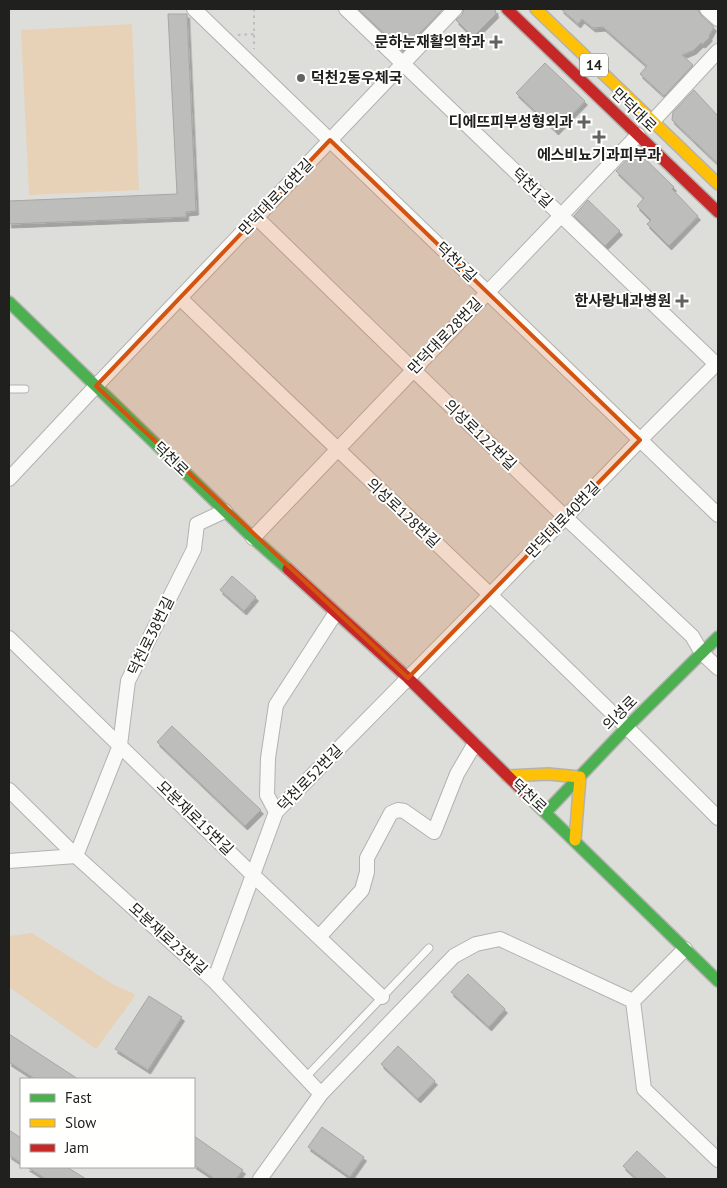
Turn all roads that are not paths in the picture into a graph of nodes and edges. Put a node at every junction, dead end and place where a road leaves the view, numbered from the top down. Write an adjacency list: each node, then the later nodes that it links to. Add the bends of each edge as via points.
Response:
1 (194, 9): 12 (street, 덕천2길)
2 (346, 9): 9 (street, 덕천1길)
3 (455, 9): 9 (street, 만덕대로16번길)
4 (507, 9): 11 (main road, 만덕대로)
5 (536, 9): 10 (main road, 만덕대로 / 14)
6 (707, 9): 7 (street)
7 (718, 19)
8 (718, 51): 10 (street)
9 (403, 64): 12 (street, 만덕대로16번길); 15 (street, 덕천1길)
10 (652, 122): 13 (main road, 만덕대로 / 14)
11 (638, 135): 14 (main road, 만덕대로); 15 (street, 만덕대로28번길)
12 (330, 140): 16 (street, 만덕대로16번길); 17 (street, 덕천2길)
13 (718, 184)
14 (718, 212)
15 (561, 215): 17 (street, 만덕대로28번길); 20 (street, 덕천1길)
16 (256, 218): 18 (street, 만덕대로16번길); 21 (street, 의성로122번길)
17 (488, 292): 21 (street, 만덕대로28번길); 25 (street, 덕천2길)
18 (180, 298): 22 (street, 만덕대로16번길); 26 (street, 의성로128번길)
19 (9, 302): 22 (main road, 덕천로)
20 (717, 364): 25 (street, 만덕대로40번길)
21 (413, 370): 26 (street, 만덕대로28번길); 30 (street, 의성로122번길)
22 (96, 386): 27 (street, 만덕대로16번길); 28 (main road, 덕천로)
23 (9, 389): 24 (lane)
24 (25, 389)
25 (640, 440): 29 (street, 덕천2길); 30 (street, 만덕대로40번길)
26 (337, 450): 31 (street, 만덕대로28번길); 32 (street, 의성로128번길)
27 (10, 475)
28 (225, 511): 31 (main road, 덕천로); 40 (street, 덕천로38번길, via 197,524 194,549 128,681)
29 (718, 515)
30 (565, 517): 32 (street, 만덕대로40번길); 36 (street, 의성로122번길, via 692,636)
31 (253, 538): 33 (main road, 덕천로)
32 (490, 595): 38 (street, 만덕대로40번길); 39 (street, 의성로128번길)
33 (336, 614): 38 (main road, 덕천로); 45 (street, via 276,705 268,758 267,795)
34 (718, 637): 36 (main road, 의성로)
35 (9, 638): 40 (street, 모분재로15번길)
36 (702, 652): 37 (street, 의성로122번길); 39 (main road, 의성로)
37 (718, 668)
38 (408, 678): 41 (main road, 덕천로); 45 (street, 덕천로52번길)
39 (627, 727): 43 (main road, 의성로); 47 (street, 의성로128번길)
40 (120, 744): 49 (street, 덕천로38번길); 51 (street, 모분재로15번길)
41 (474, 745): 42 (main road, 덕천로); 52 (street, via 457,774 434,832 404,811 391,813 368,858 362,890)
42 (507, 776): 43 (main road, via 548,774); 46 (main road, 덕천로)
43 (580, 777): 46 (main road, 의성로); 48 (main road)
44 (9, 790): 49 (street, 모분재로23번길)
45 (276, 812): 51 (street, 덕천로52번길)
46 (546, 812): 48 (main road, 덕천로)
47 (718, 818)
48 (575, 840): 54 (main road, 덕천로)
49 (76, 856): 50 (street); 55 (street, 모분재로23번길)
50 (9, 861)
51 (254, 876): 52 (street, 모분재로15번길); 55 (street, 덕천로52번길)
52 (320, 937): 57 (street, 모분재로15번길)
53 (429, 948): 57 (lane)
54 (685, 949): 56 (main road, 덕천로); 58 (street)
55 (214, 981): 59 (street, 모분재로23번길)
56 (718, 981)
57 (382, 997): 59 (lane)
58 (633, 1001): 60 (street, via 500,939 476,944 454,956); 61 (street, via 644,1089)
59 (305, 1078): 60 (street, 모분재로23번길)
60 (322, 1094): 62 (street)
61 (718, 1160)
62 (260, 1179)

